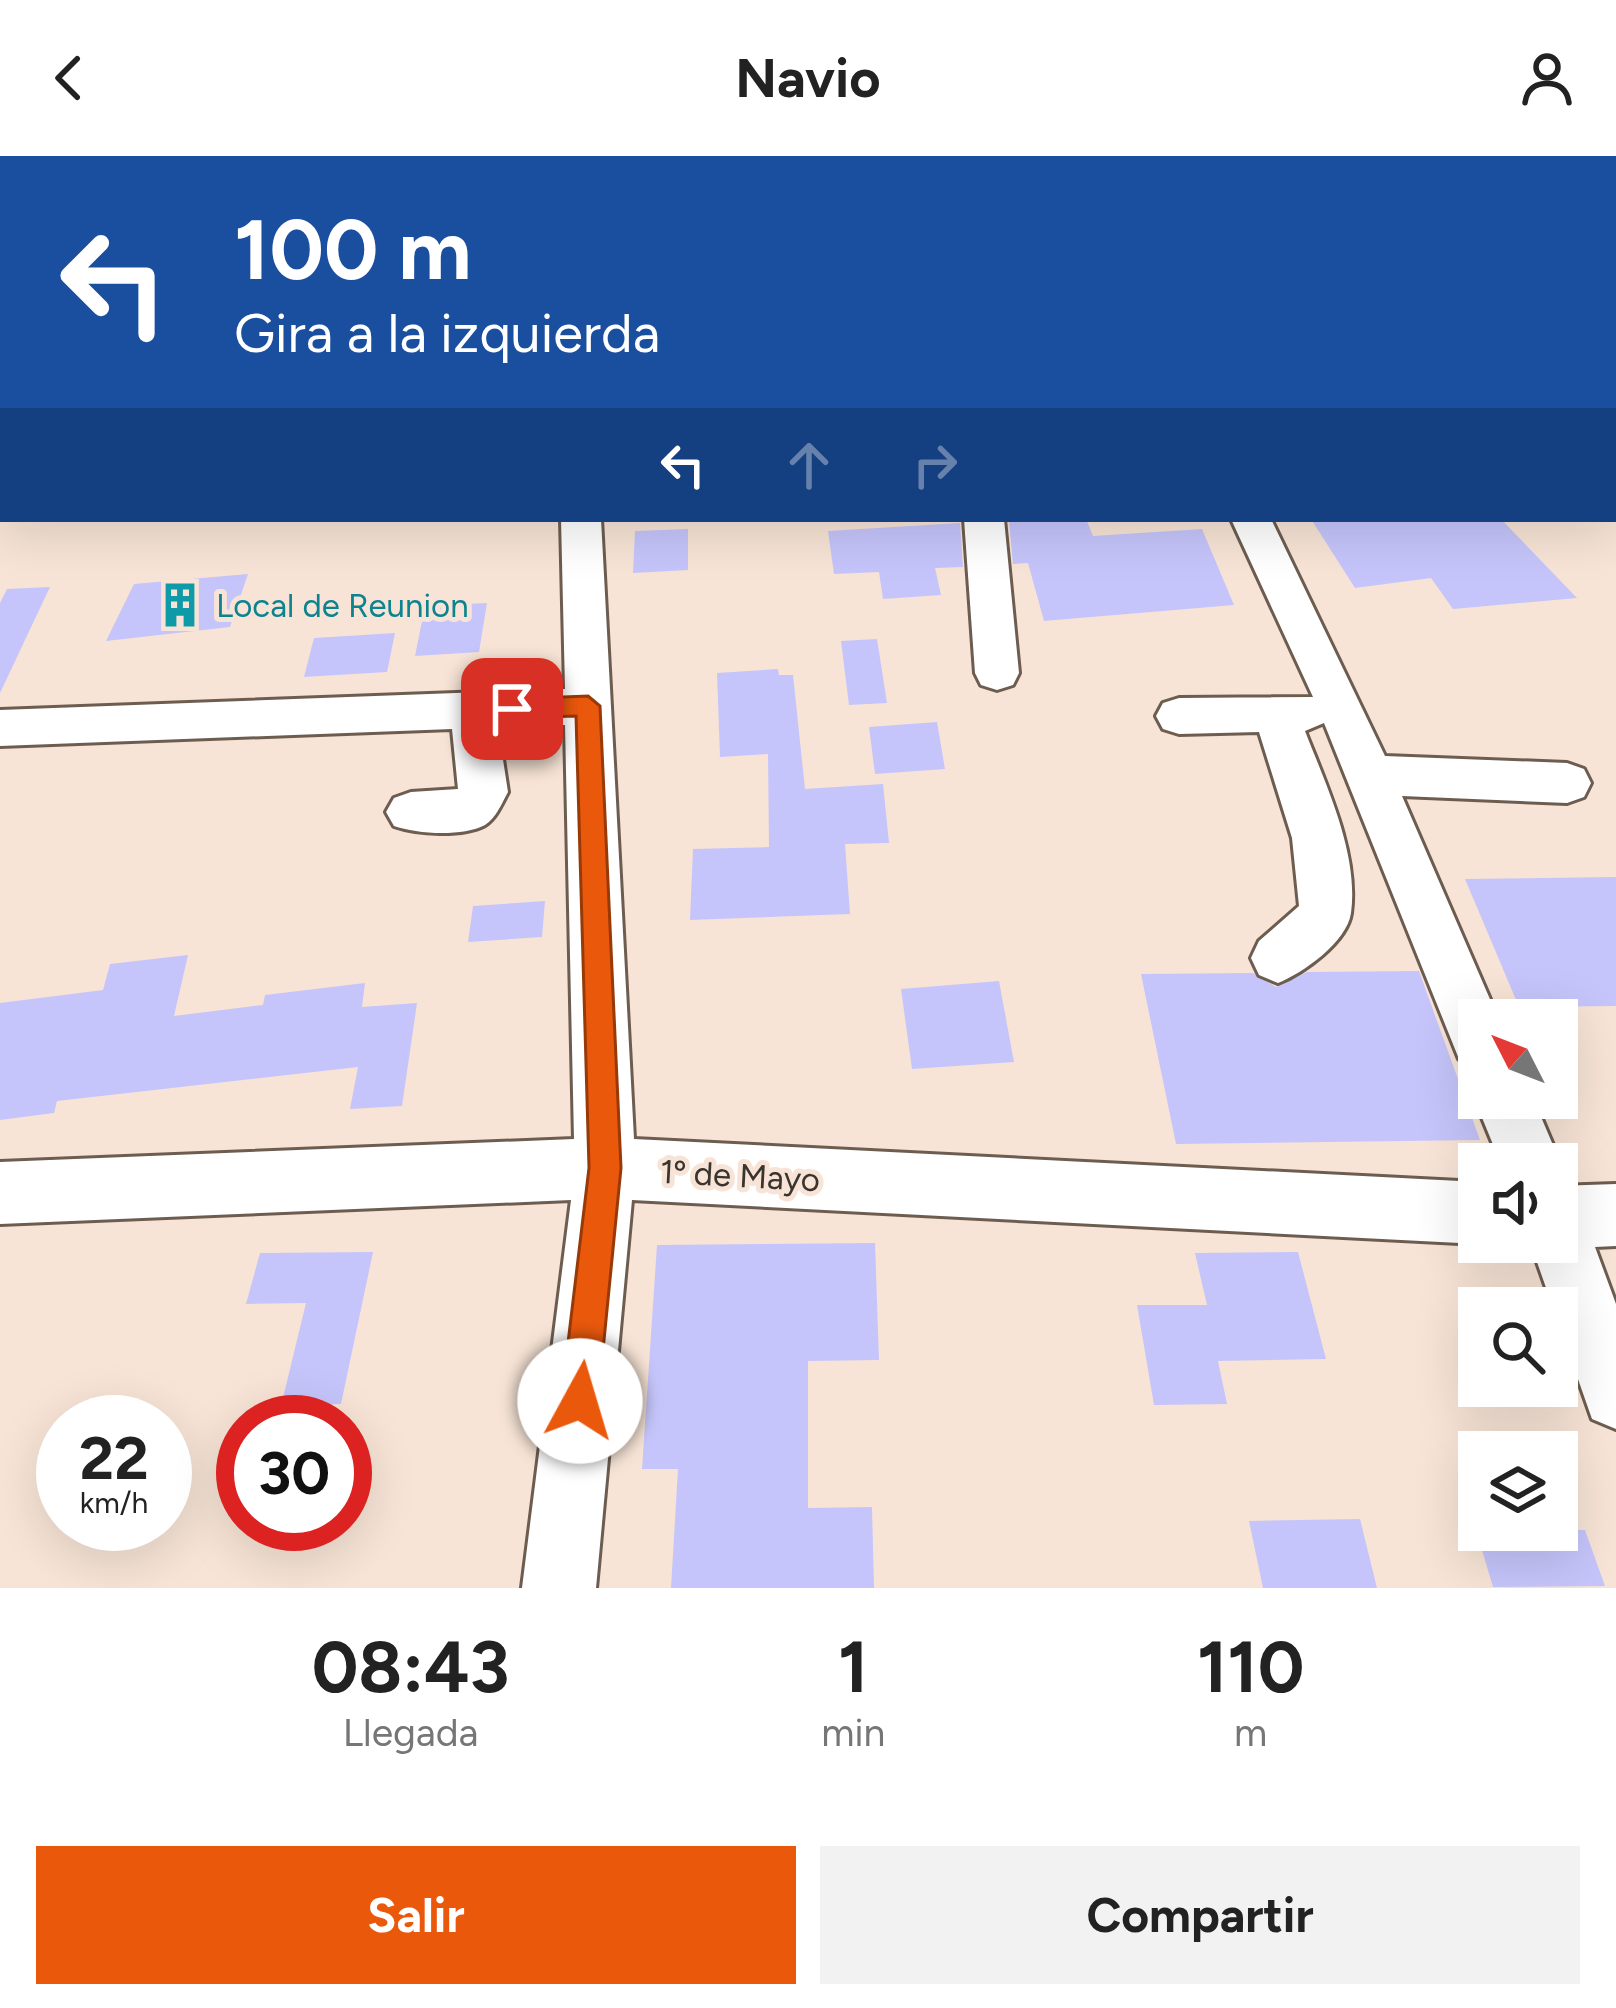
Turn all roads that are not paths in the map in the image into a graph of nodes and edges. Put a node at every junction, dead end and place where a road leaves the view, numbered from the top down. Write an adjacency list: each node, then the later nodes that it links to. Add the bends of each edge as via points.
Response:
1 (580, 522): 5 (street)
2 (984, 522): 4 (street)
3 (1252, 522): 7 (street)
4 (997, 673)
5 (588, 706): 6 (street); 16 (street)
6 (473, 710): 10 (street); 13 (street, via 484,792 470,809)
7 (1342, 713): 8 (street); 11 (street)
8 (1275, 714): 9 (street); 14 (street, via 1326,881 1325,916)
9 (1179, 716)
10 (0, 728)
11 (1368, 775): 12 (street); 15 (street)
12 (1567, 783)
13 (411, 812)
14 (1278, 958)
15 (1462, 999)
16 (605, 1168): 17 (street, 1º de Mayo); 18 (street, 1º de Mayo); 23 (street)
17 (0, 1193)
18 (1458, 1212)
19 (1616, 1215): 20 (street)
20 (1578, 1216)
21 (1569, 1263): 22 (street)
22 (1616, 1395)
23 (559, 1588)

